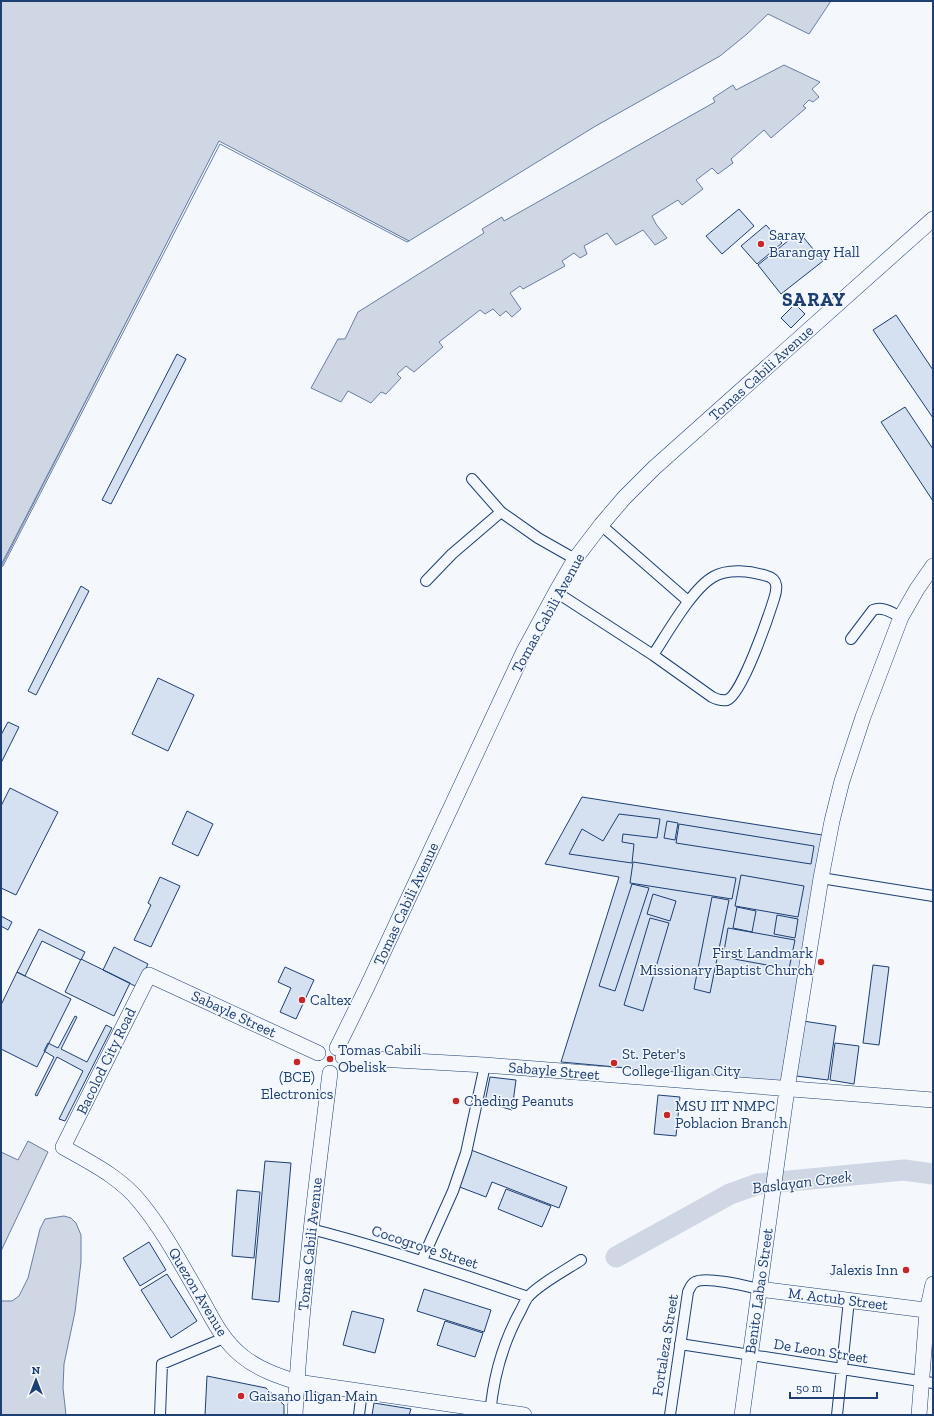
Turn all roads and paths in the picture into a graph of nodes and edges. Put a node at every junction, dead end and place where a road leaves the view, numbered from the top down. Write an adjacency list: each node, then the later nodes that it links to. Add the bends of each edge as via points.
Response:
1 (933, 218): 4 (street, Tomas Cabili Avenue, via 654,468)
2 (472, 479): 3 (street)
3 (502, 512): 5 (street, via 538,538); 7 (street, via 452,554)
4 (601, 525): 5 (street, Tomas Cabili Avenue); 9 (street)
5 (575, 559): 8 (street, Tomas Cabili Avenue)
6 (933, 566): 10 (street, Benito Labao Street)
7 (426, 581)
8 (556, 592): 12 (street); 17 (street, Tomas Cabili Avenue, via 524,651 367,987)
9 (688, 601): 12 (street); 12 (street, via 713,577 728,572 753,572 770,576 776,583 777,590 751,663 733,696 727,700 712,697)
10 (901, 617): 11 (street, via 884,609 873,610); 13 (street, Benito Labao Street, via 842,781)
11 (851, 639)
12 (653, 655)
13 (821, 878): 14 (street); 20 (street, Benito Labao Street)
14 (933, 896)
15 (149, 974): 16 (street, Sabayle Street); 22 (street, Bacolod City Road)
16 (318, 1053): 17 (street, via 326,1047); 19 (street, via 318,1064 322,1070)
17 (340, 1053): 18 (street, Sabayle Street); 19 (street, via 342,1065 337,1071)
18 (484, 1065): 20 (street, Sabayle Street); 24 (street, via 466,1153 453,1191)
19 (330, 1073): 23 (street, Tomas Cabili Avenue)
20 (787, 1089): 21 (street, Sabayle Street); 28 (street, Benito Labao Street)
21 (933, 1100)
22 (63, 1147): 32 (street, Quezon Avenue, via 109,1173 140,1201 165,1237)
23 (311, 1229): 24 (street, Cocogrove Street); 36 (street, Tomas Cabili Avenue)
24 (422, 1260): 29 (street, Cocogrove Street)
25 (581, 1260): 29 (street)
26 (695, 1281): 28 (street, M. Actub Street, via 708,1279); 33 (street, Fortaleza Street, via 688,1292)
27 (933, 1284): 31 (street)
28 (759, 1289): 30 (street, M. Actub Street); 34 (street, Benito Labao Street)
29 (528, 1297): 39 (street, via 502,1355 494,1381)
30 (849, 1300): 31 (street, M. Actub Street); 35 (street)
31 (930, 1311): 37 (street)
32 (224, 1338): 36 (street, Quezon Avenue, via 242,1357 267,1372); 40 (street, via 162,1364)
33 (680, 1344): 34 (street, De Leon Street); 44 (street, Fortaleza Street)
34 (750, 1355): 35 (street, De Leon Street); 45 (street, Benito Labao Street)
35 (842, 1369): 37 (street, De Leon Street); 46 (street)
36 (297, 1382): 38 (street, Quezon Avenue); 41 (street, Tomas Cabili Avenue)
37 (927, 1382): 47 (street)
38 (362, 1391): 39 (street, Quezon Avenue); 42 (street)
39 (490, 1413): 43 (street, Quezon Avenue)
40 (160, 1415)
41 (295, 1415)
42 (359, 1415)
43 (524, 1415)
44 (670, 1415)
45 (742, 1415)
46 (837, 1415)
47 (919, 1415)

